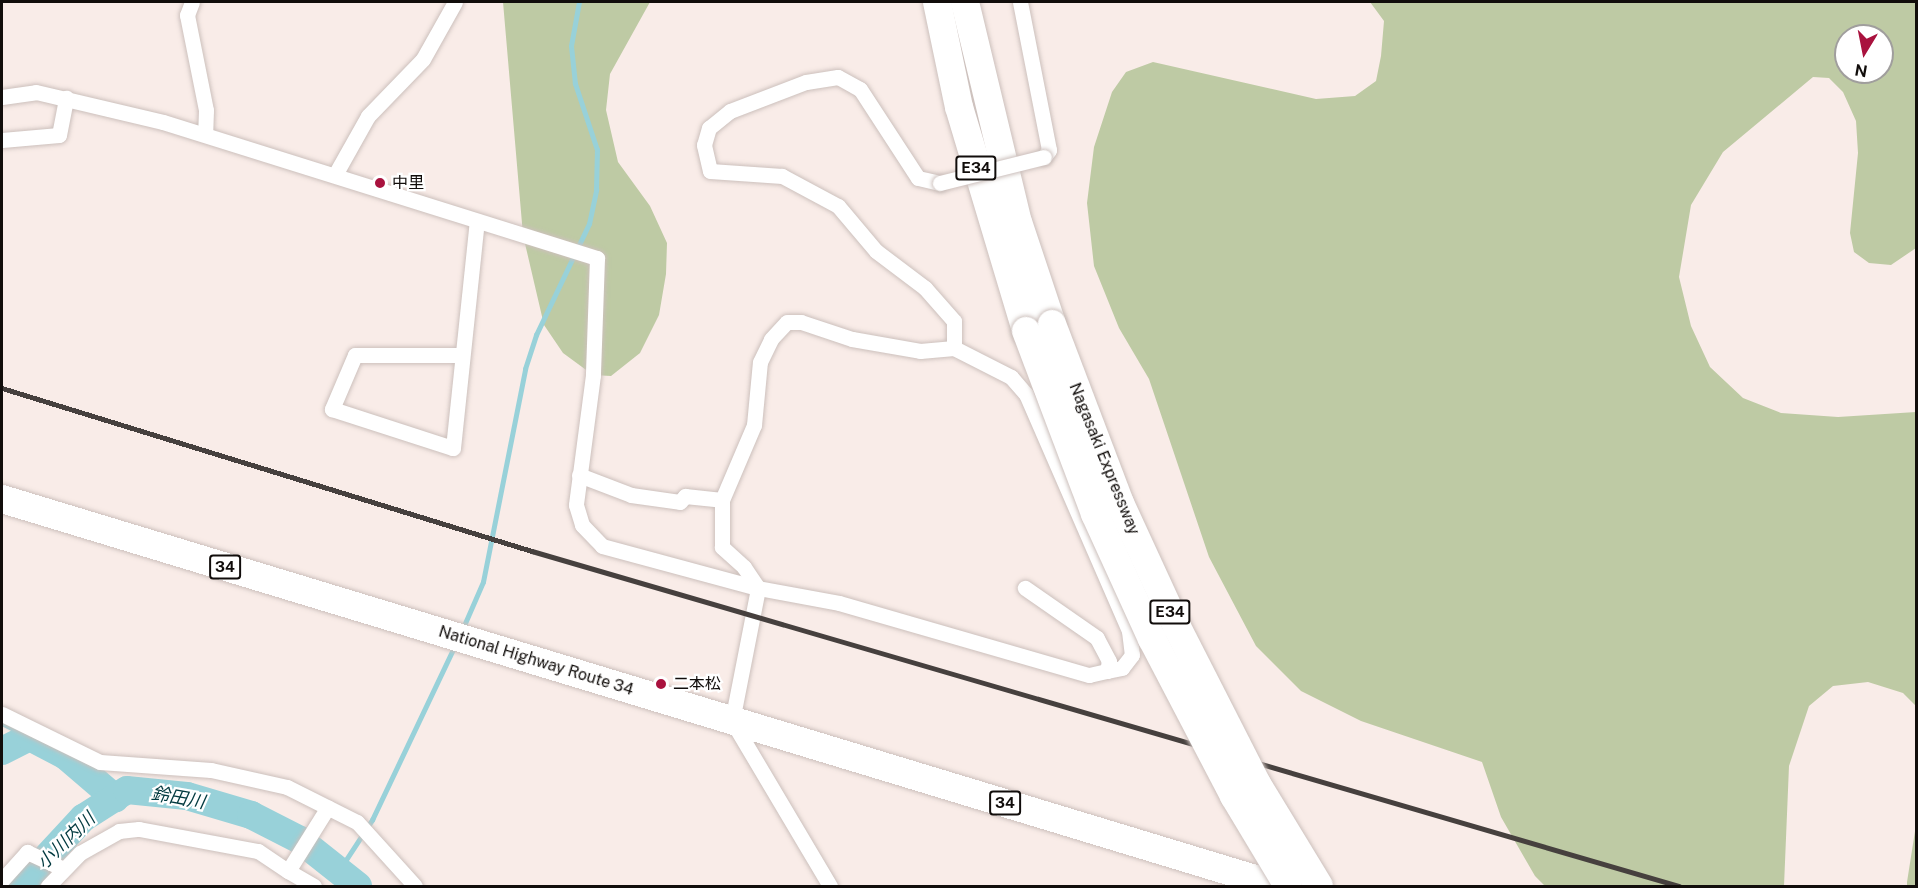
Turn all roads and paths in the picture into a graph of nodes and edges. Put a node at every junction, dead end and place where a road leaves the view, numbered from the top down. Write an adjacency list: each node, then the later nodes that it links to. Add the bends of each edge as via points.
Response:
1 (192, 2): 8 (street, via 187,15 206,110)
2 (455, 2): 10 (street, via 423,59 368,116)
3 (937, 2): 12 (highway, Nagasaki Expressway / E34, via 959,107)
4 (965, 2): 12 (highway, Nagasaki Expressway / E34)
5 (1020, 2): 13 (street, bridge, via 1049,150 1044,158 940,183 918,178 860,89 838,76 806,82 729,111 709,128 704,145 710,171 782,176 838,206 876,250 925,288 954,321)
6 (2, 97): 7 (street, via 36,92)
7 (66, 98): 8 (street); 9 (street, via 59,135)
8 (205, 134): 10 (street)
9 (2, 140)
10 (336, 173): 11 (street)
11 (477, 221): 14 (street); 15 (street, via 597,258 593,375)
12 (1039, 327): 31 (highway, Nagasaki Expressway / E34, bridge, via 1095,514 1152,639 1234,796); 32 (highway, Nagasaki Expressway / E34, bridge, via 1177,627 1257,783)
13 (954, 348): 17 (street, via 920,351 888,346 787,321 771,339 760,362 754,425); 20 (street, via 1011,377 1026,394 1130,632 1132,655 1122,668)
14 (460, 355): 14 (street, via 453,448 332,409 355,355)
15 (579, 475): 17 (street, via 631,495 680,502 686,496); 18 (street, via 576,505 582,525 602,546)
16 (2, 499): 22 (highway, National Highway Route 34 / 34)
17 (722, 500): 18 (street, via 722,547 744,567)
18 (758, 588): 20 (street, via 839,603 1089,675); 22 (street)
19 (1025, 588): 20 (street, via 1097,638 1109,661)
20 (1107, 671)
21 (2, 714): 23 (street, via 100,762 212,770 287,787)
22 (732, 721): 30 (street); 31 (highway, National Highway Route 34 / 34)
23 (327, 810): 25 (street); 29 (street, via 358,824)
24 (61, 868): 25 (street, via 119,831 139,829 258,851); 26 (street, via 27,852); 27 (street)
25 (290, 868): 28 (street)
26 (2, 880)
27 (48, 886)
28 (314, 886)
29 (415, 886)
30 (830, 886)
31 (1275, 886)
32 (1319, 886)

